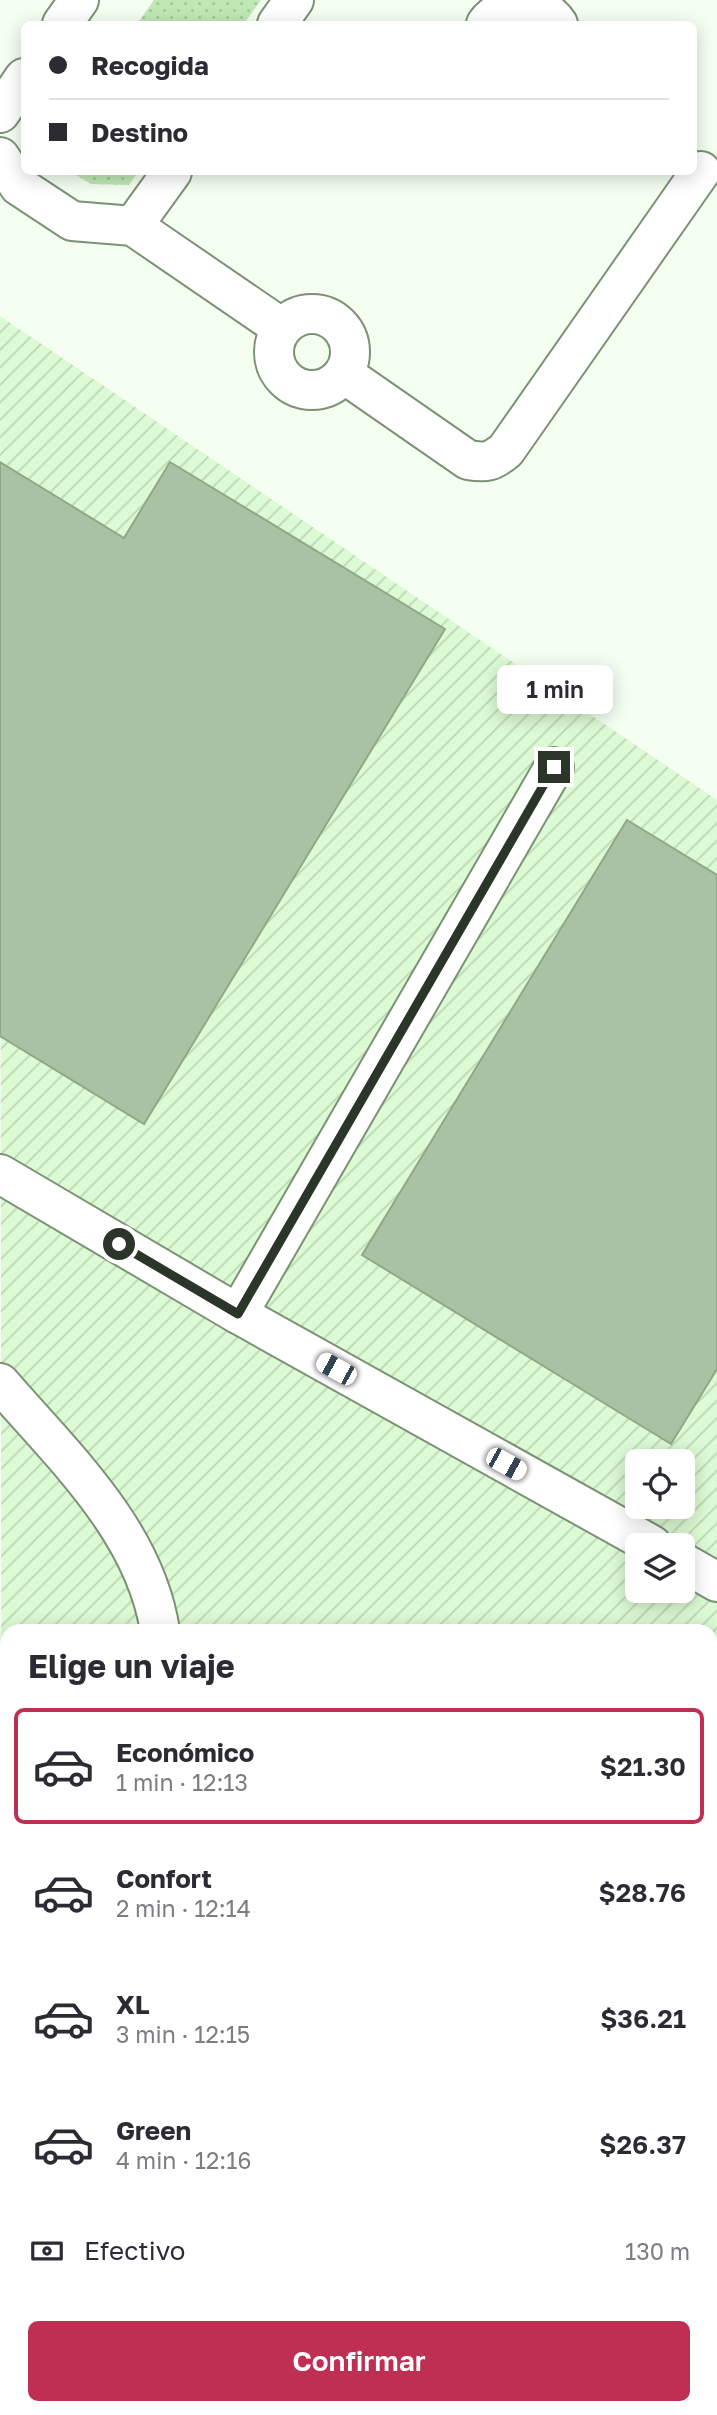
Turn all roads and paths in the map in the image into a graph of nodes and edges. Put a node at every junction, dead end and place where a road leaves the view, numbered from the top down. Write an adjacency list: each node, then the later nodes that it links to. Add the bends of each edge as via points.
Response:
1 (79, 0): 4 (street)
2 (294, 0): 5 (street)
3 (483, 13): 6 (street, via 527,0 548,9)
4 (64, 21)
5 (279, 21)
6 (556, 21)
7 (21, 82): 8 (street)
8 (0, 113)
9 (0, 157): 12 (street, via 19,186 72,221)
10 (704, 173): 14 (street, via 495,460 468,460)
11 (170, 175): 12 (street)
12 (133, 226): 13 (street)
13 (282, 328): 14 (street, via 303,314 335,320 351,347); 14 (street, via 274,356 287,381 298,388 320,390)
14 (344, 374)
15 (554, 767): 17 (street)
16 (0, 1174): 17 (street)
17 (238, 1314): 19 (street)
18 (0, 1383): 22 (street, via 111,1513 139,1564)
19 (630, 1533)
20 (695, 1569): 21 (street)
21 (717, 1582)
22 (158, 1624)

